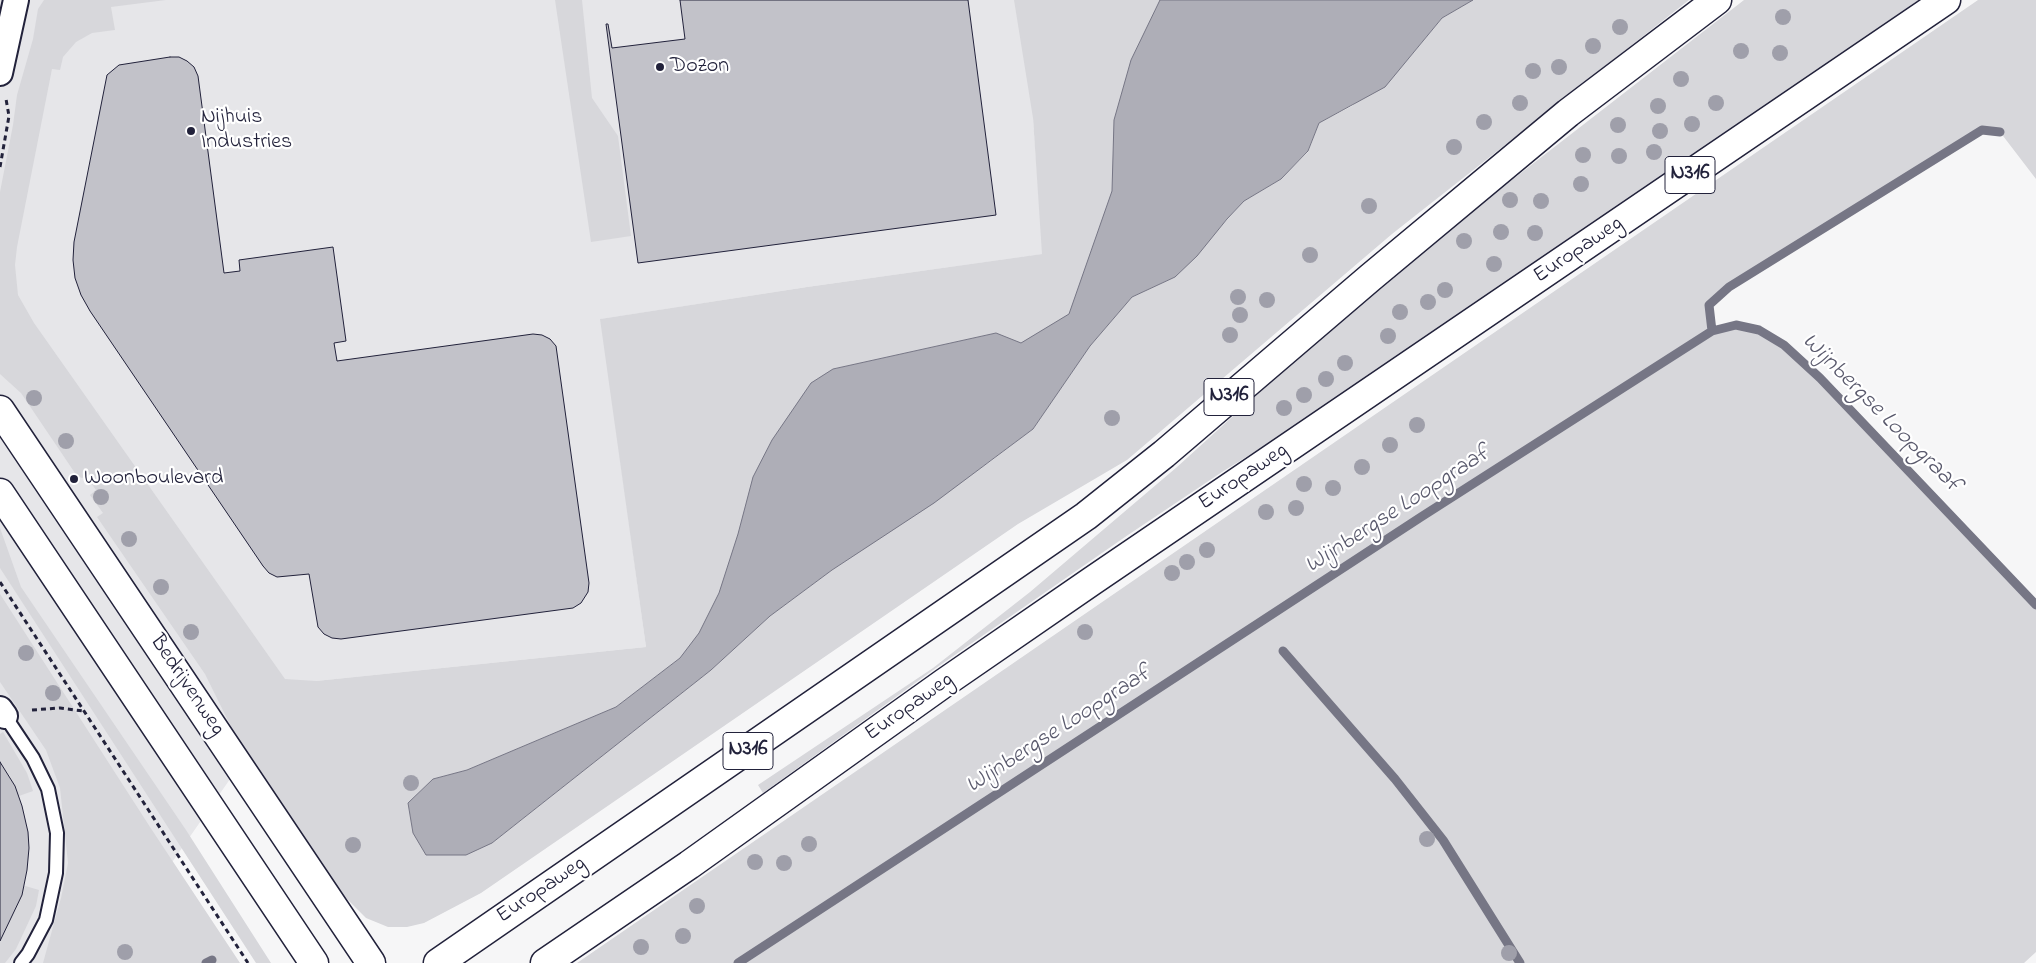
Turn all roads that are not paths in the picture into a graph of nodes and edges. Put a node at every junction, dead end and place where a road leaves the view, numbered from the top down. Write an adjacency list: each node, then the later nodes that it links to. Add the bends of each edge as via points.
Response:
1 (16, 0): 4 (street)
2 (1717, 0): 11 (main road, Europaweg / N316, via 1568,113 1086,516)
3 (1946, 0): 12 (main road, Europaweg / N316, via 1092,581)
4 (0, 73)
5 (0, 410): 10 (main road, Bedrijvenweg)
6 (0, 493): 9 (main road)
7 (2, 713): 8 (lane, via 33,758 48,790 57,833 56,873 46,920)
8 (21, 963)
9 (314, 963)
10 (371, 963)
11 (438, 963)
12 (545, 963)

